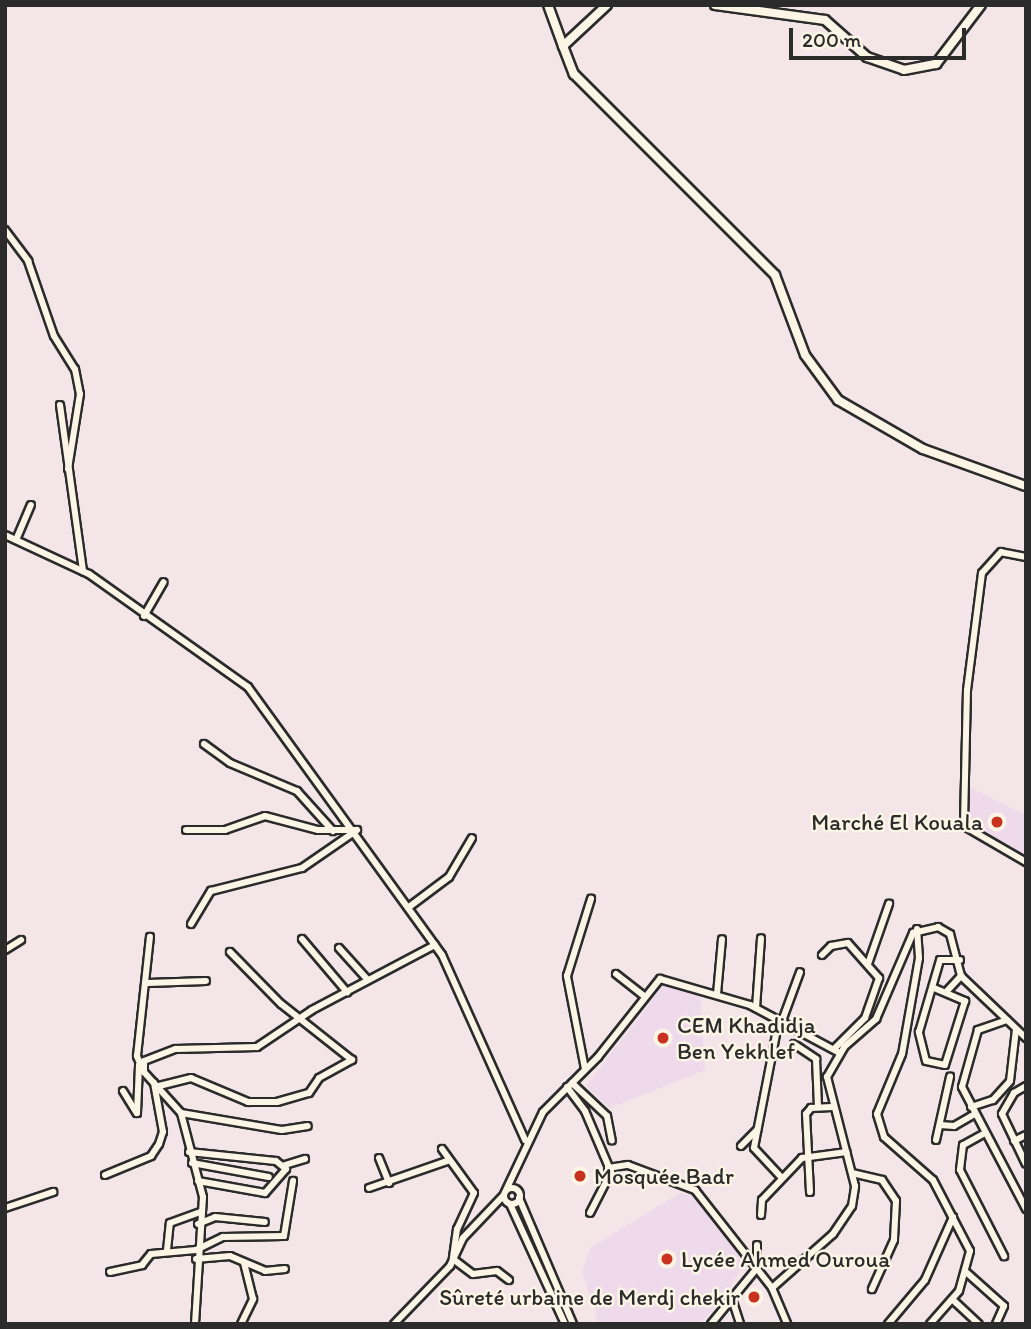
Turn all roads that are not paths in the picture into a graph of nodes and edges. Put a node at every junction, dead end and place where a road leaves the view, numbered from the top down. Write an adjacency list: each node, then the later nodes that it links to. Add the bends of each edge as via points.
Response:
1 (548, 5): 7 (main road)
2 (607, 5): 7 (main road)
3 (715, 5): 6 (main road)
4 (757, 5): 6 (street)
5 (981, 5): 6 (main road, via 936,64 904,70 867,57 825,20)
6 (768, 15)
7 (563, 46): 11 (main road, via 574,74 775,275 805,355 838,400 923,449)
8 (5, 230): 10 (street, via 28,261 54,336 75,369 79,394)
9 (60, 405): 10 (street)
10 (68, 469): 16 (street)
11 (1026, 486)
12 (31, 505): 14 (street)
13 (5, 535): 14 (street)
14 (16, 540): 16 (street)
15 (1026, 557): 24 (street, via 995,555 982,573 967,690 964,826)
16 (83, 571): 18 (street)
17 (164, 582): 18 (street)
18 (144, 616): 21 (street, via 234,672)
19 (204, 744): 22 (street, via 230,763 297,791)
20 (186, 830): 22 (street, via 225,830 265,816)
21 (357, 830): 22 (street); 27 (street); 28 (street, via 302,868 211,891)
22 (335, 832)
23 (472, 838): 27 (street, via 449,877)
24 (1026, 862)
25 (590, 899): 62 (street, via 568,976)
26 (889, 904): 41 (street)
27 (409, 907): 35 (street)
28 (191, 924)
29 (917, 929): 40 (street, via 938,927 950,934); 60 (street, via 876,1019); 114 (street, via 919,958 902,1055 877,1114 884,1137 933,1180)
30 (149, 937): 47 (street)
31 (761, 938): 53 (street)
32 (302, 939): 50 (street)
33 (722, 939): 51 (street)
34 (21, 940): 37 (street)
35 (435, 945): 45 (street, via 394,972); 77 (street)
36 (339, 947): 45 (street)
37 (5, 950)
38 (230, 952): 54 (street)
39 (822, 955): 41 (street, via 831,946 848,943)
40 (960, 960): 44 (street); 48 (street, via 940,960)
41 (868, 964): 60 (street, via 879,978 878,996)
42 (800, 972): 55 (street)
43 (616, 974): 52 (street)
44 (961, 976): 49 (street); 56 (street)
45 (367, 979): 50 (street)
46 (206, 981): 47 (street)
47 (148, 983): 61 (street)
48 (934, 988): 49 (street); 49 (street, via 919,1032 926,1061 940,1065 953,1054 965,1005 960,994)
49 (947, 991)
50 (347, 992): 54 (street)
51 (717, 994): 52 (street, via 669,976); 53 (street)
52 (645, 997): 62 (street)
53 (756, 1008): 55 (street)
54 (299, 1018): 61 (street, via 257,1047 177,1049); 64 (street, via 352,1060 319,1078 309,1093 261,1104 200,1079)
55 (780, 1020): 60 (street); 74 (street)
56 (1007, 1020): 57 (street); 70 (street, via 975,1035 962,1079)
57 (1016, 1029): 58 (street); 70 (street, via 1010,1081)
58 (1026, 1038)
59 (794, 1044): 68 (street, via 816,1059)
60 (837, 1051): 69 (street, via 827,1077)
61 (140, 1066): 64 (street); 67 (street, via 137,1113)
62 (586, 1069): 65 (street)
63 (950, 1077): 72 (street)
64 (156, 1084): 71 (street); 95 (street, via 163,1132 159,1144 151,1156)
65 (569, 1085): 77 (street); 79 (street, via 607,1116); 93 (street)
66 (1026, 1086): 80 (street, via 1014,1093 1002,1114)
67 (123, 1091)
68 (818, 1107): 69 (street); 85 (street, via 806,1114)
69 (832, 1107): 84 (street)
70 (973, 1111): 72 (street, via 954,1126); 75 (street)
71 (181, 1113): 73 (street, via 282,1130); 83 (street)
72 (940, 1125): 78 (street)
73 (308, 1126)
74 (757, 1130): 81 (street); 97 (street, via 755,1151)
75 (985, 1133): 109 (street); 120 (street, via 963,1145 960,1170)
76 (1026, 1135): 80 (street)
77 (525, 1140): 92 (street)
78 (936, 1140)
79 (612, 1141)
80 (1014, 1141): 90 (street)
81 (741, 1146)
82 (442, 1149): 88 (street)
83 (190, 1152): 89 (street); 91 (street)
84 (847, 1152): 85 (street); 94 (street)
85 (807, 1154): 97 (street); 105 (street)
86 (379, 1158): 100 (street)
87 (305, 1159): 91 (street)
88 (447, 1161): 100 (street); 122 (street, via 474,1193 457,1229)
89 (192, 1163): 96 (street); 98 (street)
90 (1026, 1164)
91 (285, 1165): 98 (street, via 269,1193)
92 (516, 1168): 102 (street); 104 (street)
93 (608, 1168): 112 (street, via 611,1177); 124 (street, via 628,1165 695,1190)
94 (852, 1173): 129 (street, via 846,1218); 130 (street, via 882,1180 896,1201 894,1240)
95 (105, 1175)
96 (269, 1177)
97 (782, 1178): 113 (street, via 760,1203)
98 (198, 1181): 111 (street)
99 (293, 1181): 119 (street, via 284,1236 223,1237)
100 (389, 1183): 101 (street)
101 (369, 1188)
102 (517, 1190): 104 (street); 106 (street)
103 (53, 1192): 108 (street)
104 (505, 1192): 107 (street); 110 (street)
105 (810, 1192)
106 (519, 1198): 107 (street); 137 (street)
107 (509, 1203): 110 (street); 136 (street)
108 (5, 1208)
109 (1026, 1209)
110 (489, 1210): 122 (street)
111 (201, 1212): 116 (street); 118 (street, via 170,1223)
112 (590, 1213)
113 (761, 1215)
114 (953, 1217): 127 (street, via 970,1251); 141 (street, via 925,1280)
115 (264, 1222): 116 (street, via 215,1217)
116 (198, 1224): 119 (street)
117 (757, 1245): 124 (street)
118 (167, 1250): 119 (street); 126 (street)
119 (196, 1250): 121 (street)
120 (1004, 1256)
121 (196, 1259): 123 (street, via 225,1256); 133 (street, via 201,1295)
122 (453, 1259): 128 (street, via 473,1275 497,1271); 135 (street)
123 (244, 1263): 125 (street); 134 (street, via 253,1299)
124 (757, 1268): 129 (street); 132 (street)
125 (285, 1269)
126 (110, 1272)
127 (966, 1272): 131 (street); 144 (street, via 1004,1306)
128 (509, 1280)
129 (772, 1288): 140 (street)
130 (872, 1289)
131 (953, 1300): 142 (street); 143 (street)
132 (733, 1302): 138 (street); 139 (street)
133 (195, 1324)
134 (242, 1324)
135 (394, 1324)
136 (565, 1324)
137 (573, 1324)
138 (711, 1324)
139 (740, 1324)
140 (788, 1324)
141 (888, 1324)
142 (930, 1324)
143 (979, 1324)
144 (996, 1324)

